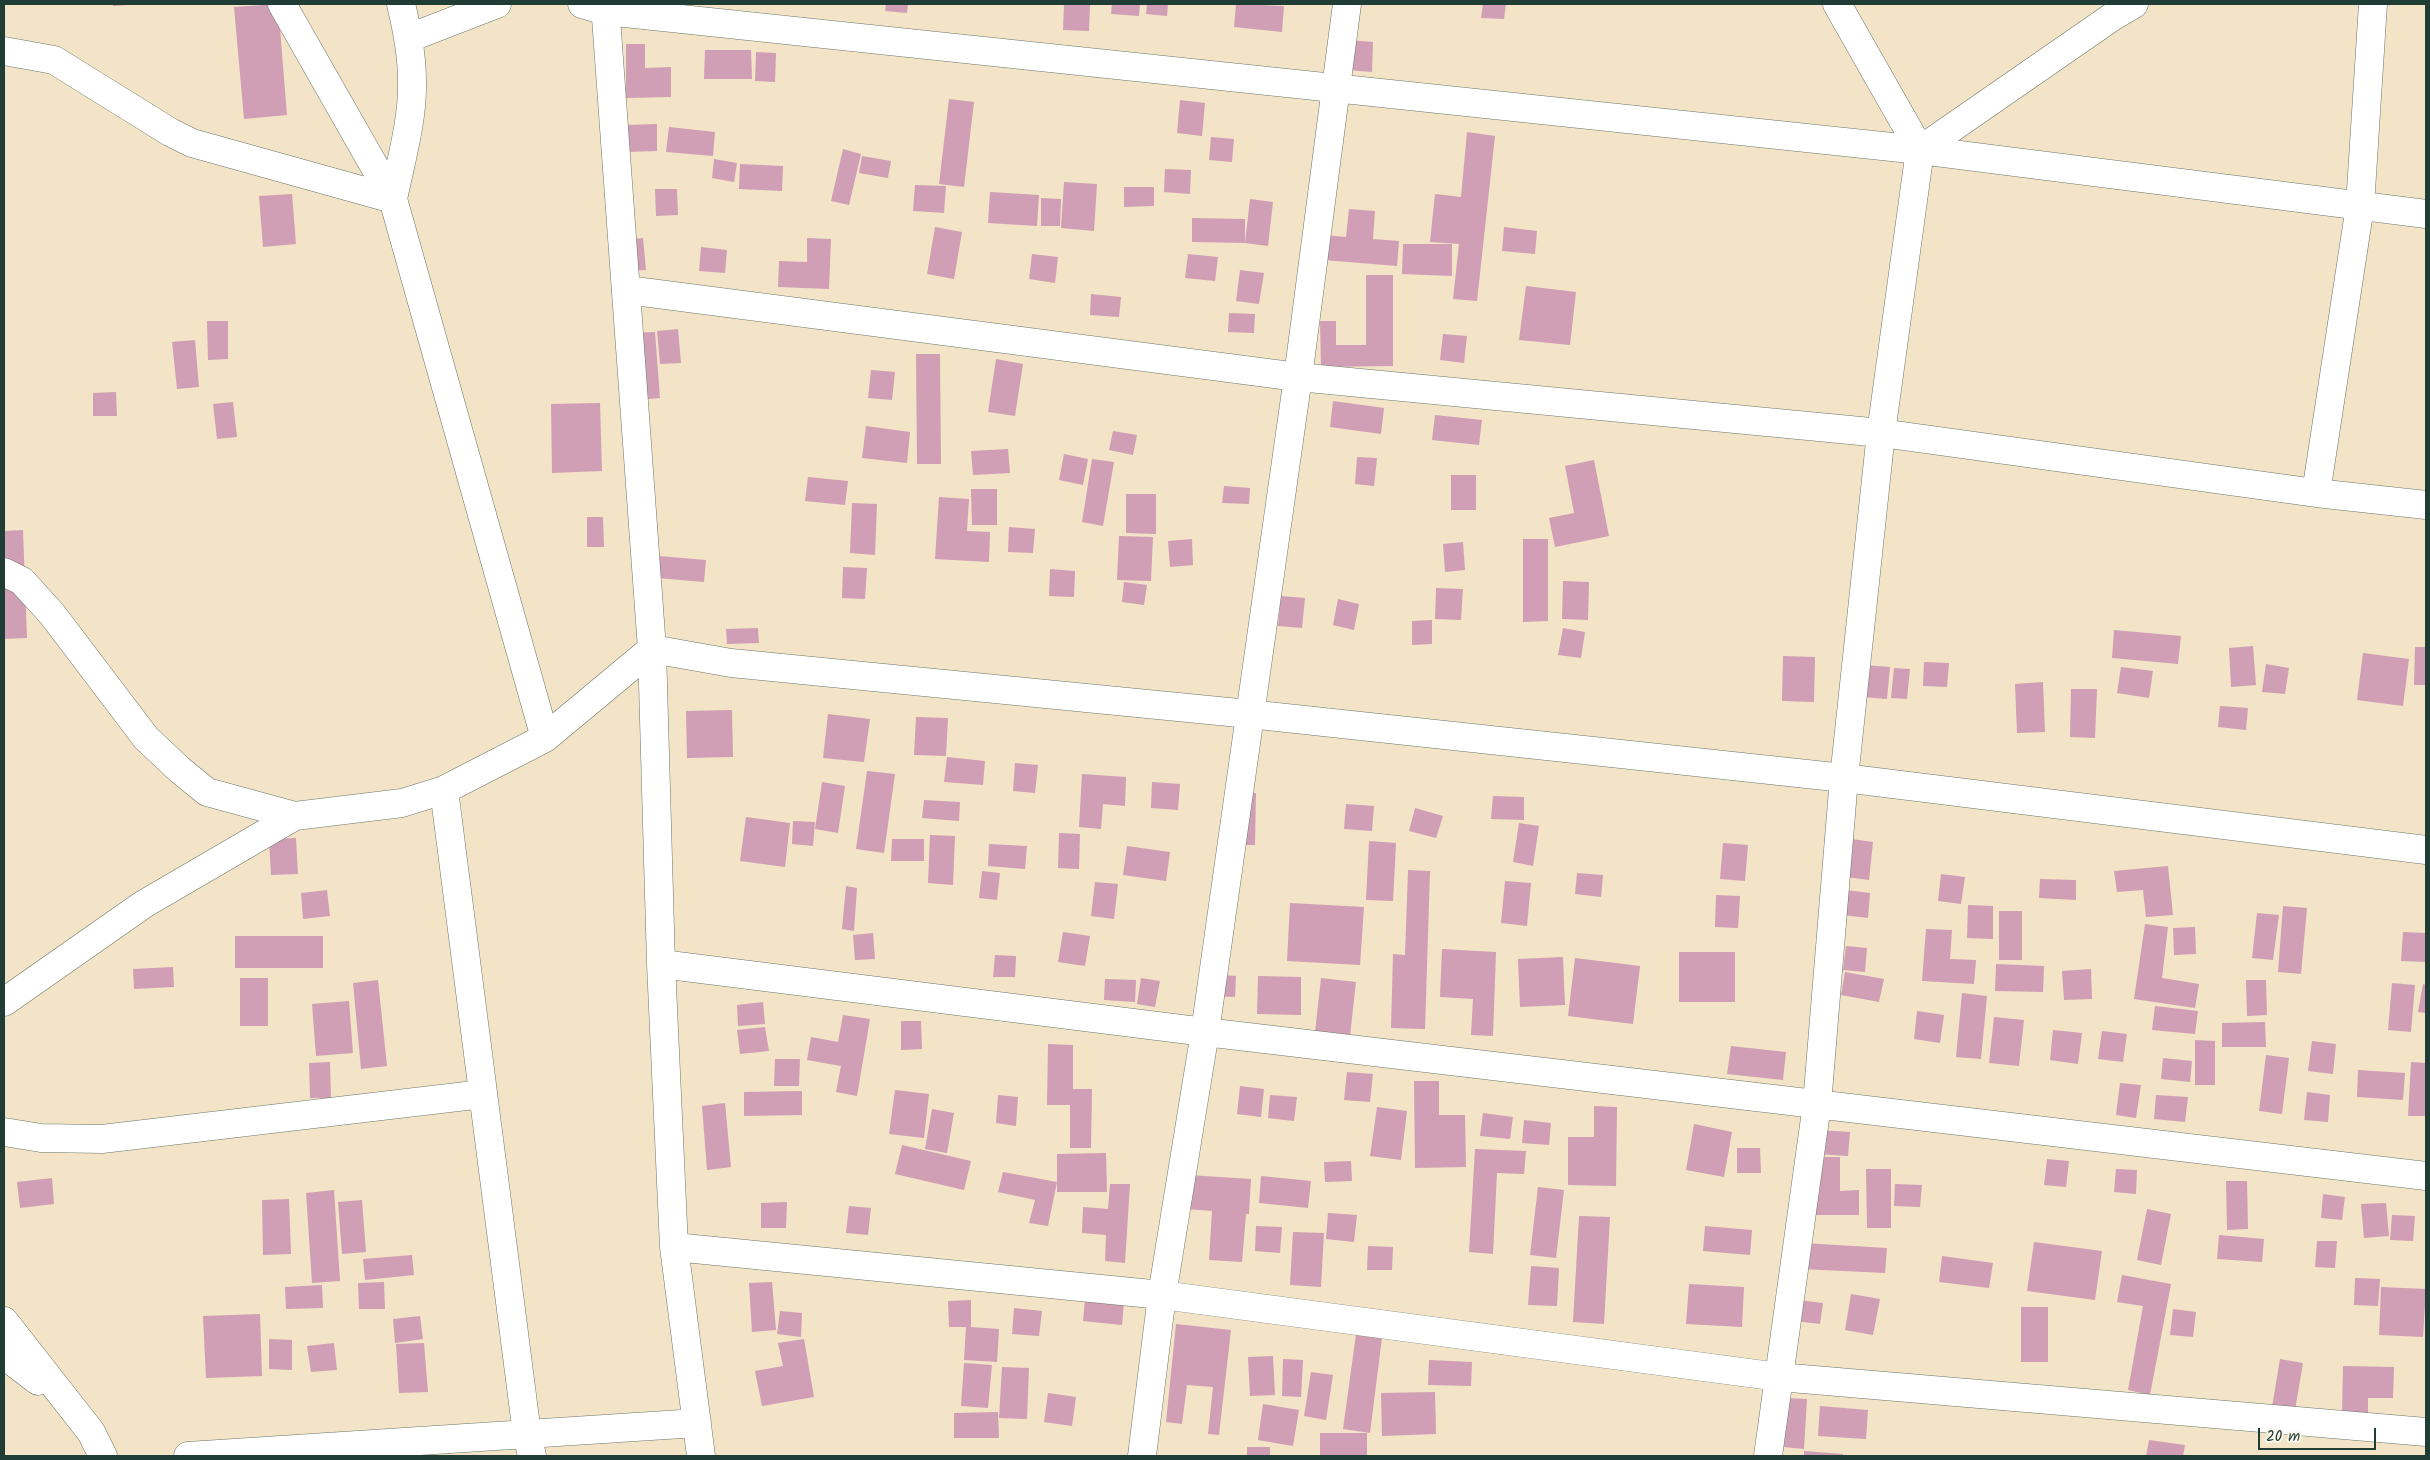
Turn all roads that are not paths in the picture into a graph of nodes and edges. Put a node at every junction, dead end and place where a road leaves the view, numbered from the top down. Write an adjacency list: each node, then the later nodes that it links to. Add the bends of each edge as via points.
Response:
1 (282, 4): 13 (street)
2 (402, 4): 9 (street)
3 (497, 4): 9 (street)
4 (1347, 4): 11 (street)
5 (1837, 4): 12 (street)
6 (2134, 4): 12 (street)
7 (2373, 4): 14 (street)
8 (598, 6): 11 (street); 16 (street)
9 (409, 38): 13 (street, via 412,81 409,123)
10 (4, 51): 13 (street, via 54,60 192,143)
11 (1335, 90): 12 (street); 17 (street)
12 (1920, 150): 14 (street); 18 (street)
13 (393, 199): 24 (street)
14 (2360, 206): 15 (street); 19 (street)
15 (2426, 214)
16 (627, 290): 17 (street); 22 (street)
17 (1298, 377): 18 (street); 23 (street)
18 (1881, 433): 19 (street); 25 (street)
19 (2316, 493): 20 (street)
20 (2426, 505)
21 (4, 572): 27 (street, via 22,581 52,614 146,738 180,770 207,792)
22 (652, 649): 23 (street, via 731,663); 24 (street); 29 (street)
23 (1249, 714): 25 (street); 31 (street)
24 (545, 738): 26 (street)
25 (1844, 778): 28 (street); 33 (street)
26 (444, 790): 27 (street, via 402,803); 32 (street)
27 (295, 816): 30 (street, via 144,904)
28 (2426, 850)
29 (661, 964): 31 (street); 36 (street)
30 (4, 1002)
31 (1205, 1032): 33 (street); 37 (street)
32 (483, 1094): 34 (street, via 102,1139 41,1138); 44 (street)
33 (1817, 1104): 35 (street); 40 (street)
34 (4, 1132)
35 (2426, 1176)
36 (674, 1247): 37 (street); 42 (street)
37 (1162, 1295): 40 (street); 48 (street)
38 (4, 1321): 41 (street)
39 (4, 1354): 41 (street)
40 (1779, 1377): 43 (street); 49 (street)
41 (73, 1408): 45 (street)
42 (697, 1423): 44 (street); 47 (street)
43 (2426, 1432)
44 (530, 1445): 46 (street)
45 (104, 1456)
46 (188, 1456)
47 (701, 1456)
48 (1142, 1456)
49 (1768, 1456)

